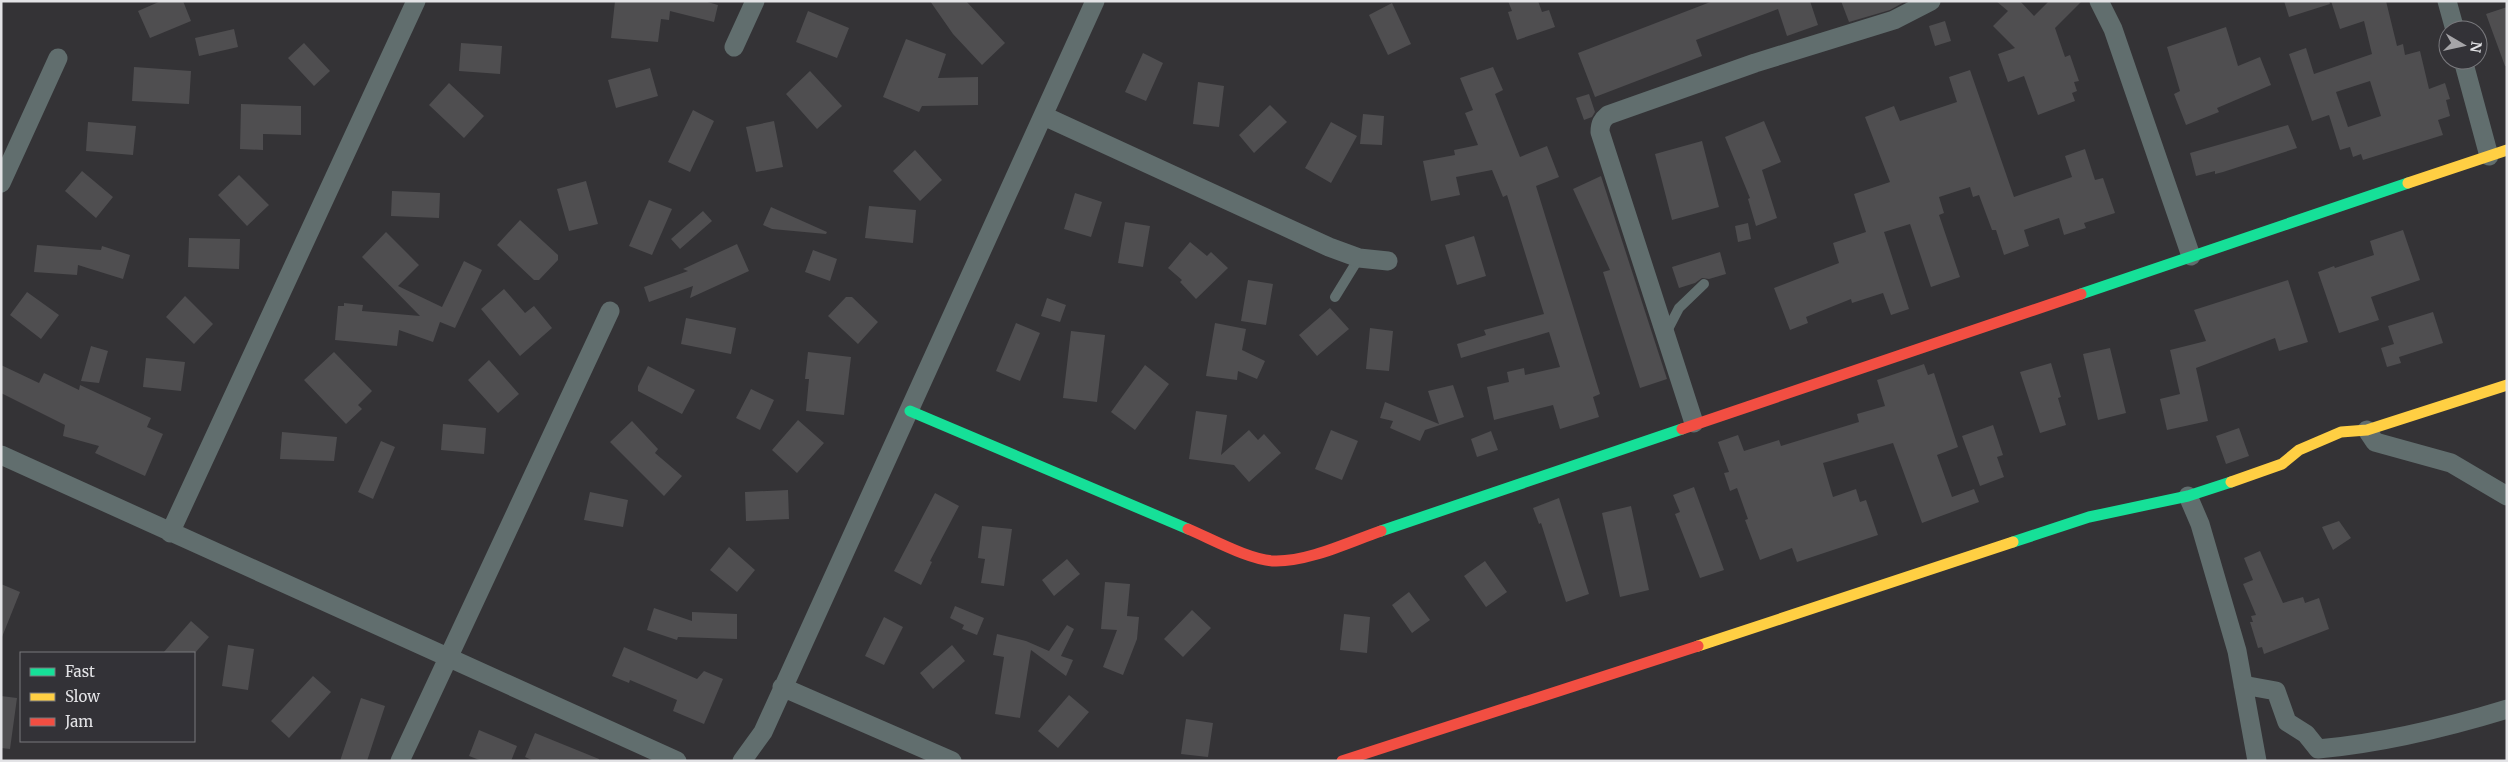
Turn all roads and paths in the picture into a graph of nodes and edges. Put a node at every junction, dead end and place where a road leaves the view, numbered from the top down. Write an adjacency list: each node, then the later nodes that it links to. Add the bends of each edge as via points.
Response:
1 (416, 1): 28 (street)
2 (755, 1): 8 (street)
3 (1095, 1): 11 (street)
4 (1931, 1): 20 (street, via 1894,20 1755,63 1603,118 1600,132)
5 (2099, 1): 14 (street, via 2116,38)
6 (2450, 2): 7 (street)
7 (2453, 20)
8 (734, 47)
9 (58, 58): 13 (street)
10 (2467, 70): 12 (street)
11 (1044, 116): 15 (street, via 1328,247); 22 (street)
12 (2498, 153): 14 (street)
13 (1, 183)
14 (2191, 256): 23 (street)
15 (1359, 258): 16 (street); 18 (lane)
16 (1388, 261)
17 (1704, 284): 20 (lane, via 1679,308)
18 (1335, 297)
19 (610, 311): 29 (street)
20 (1665, 336): 23 (street)
21 (2507, 385): 24 (street)
22 (910, 410): 23 (street, via 1247,554 1272,561 1298,559); 31 (street)
23 (1694, 423)
24 (2367, 430): 26 (street, via 2341,432 2299,450 2282,464); 27 (street, via 2375,442 2451,463)
25 (1, 455): 28 (street)
26 (2188, 496): 30 (street, via 2200,524 2223,603); 37 (street, via 2089,517)
27 (2507, 496)
28 (170, 533): 29 (street)
29 (447, 658): 33 (street); 34 (street)
30 (2243, 685): 32 (street, via 2276,690 2286,722 2306,734 2318,749 2434,731); 38 (street)
31 (782, 687): 35 (street, via 763,732); 36 (street)
32 (2507, 709)
33 (400, 761)
34 (677, 761)
35 (742, 761)
36 (952, 761)
37 (1342, 761)
38 (2257, 761)

